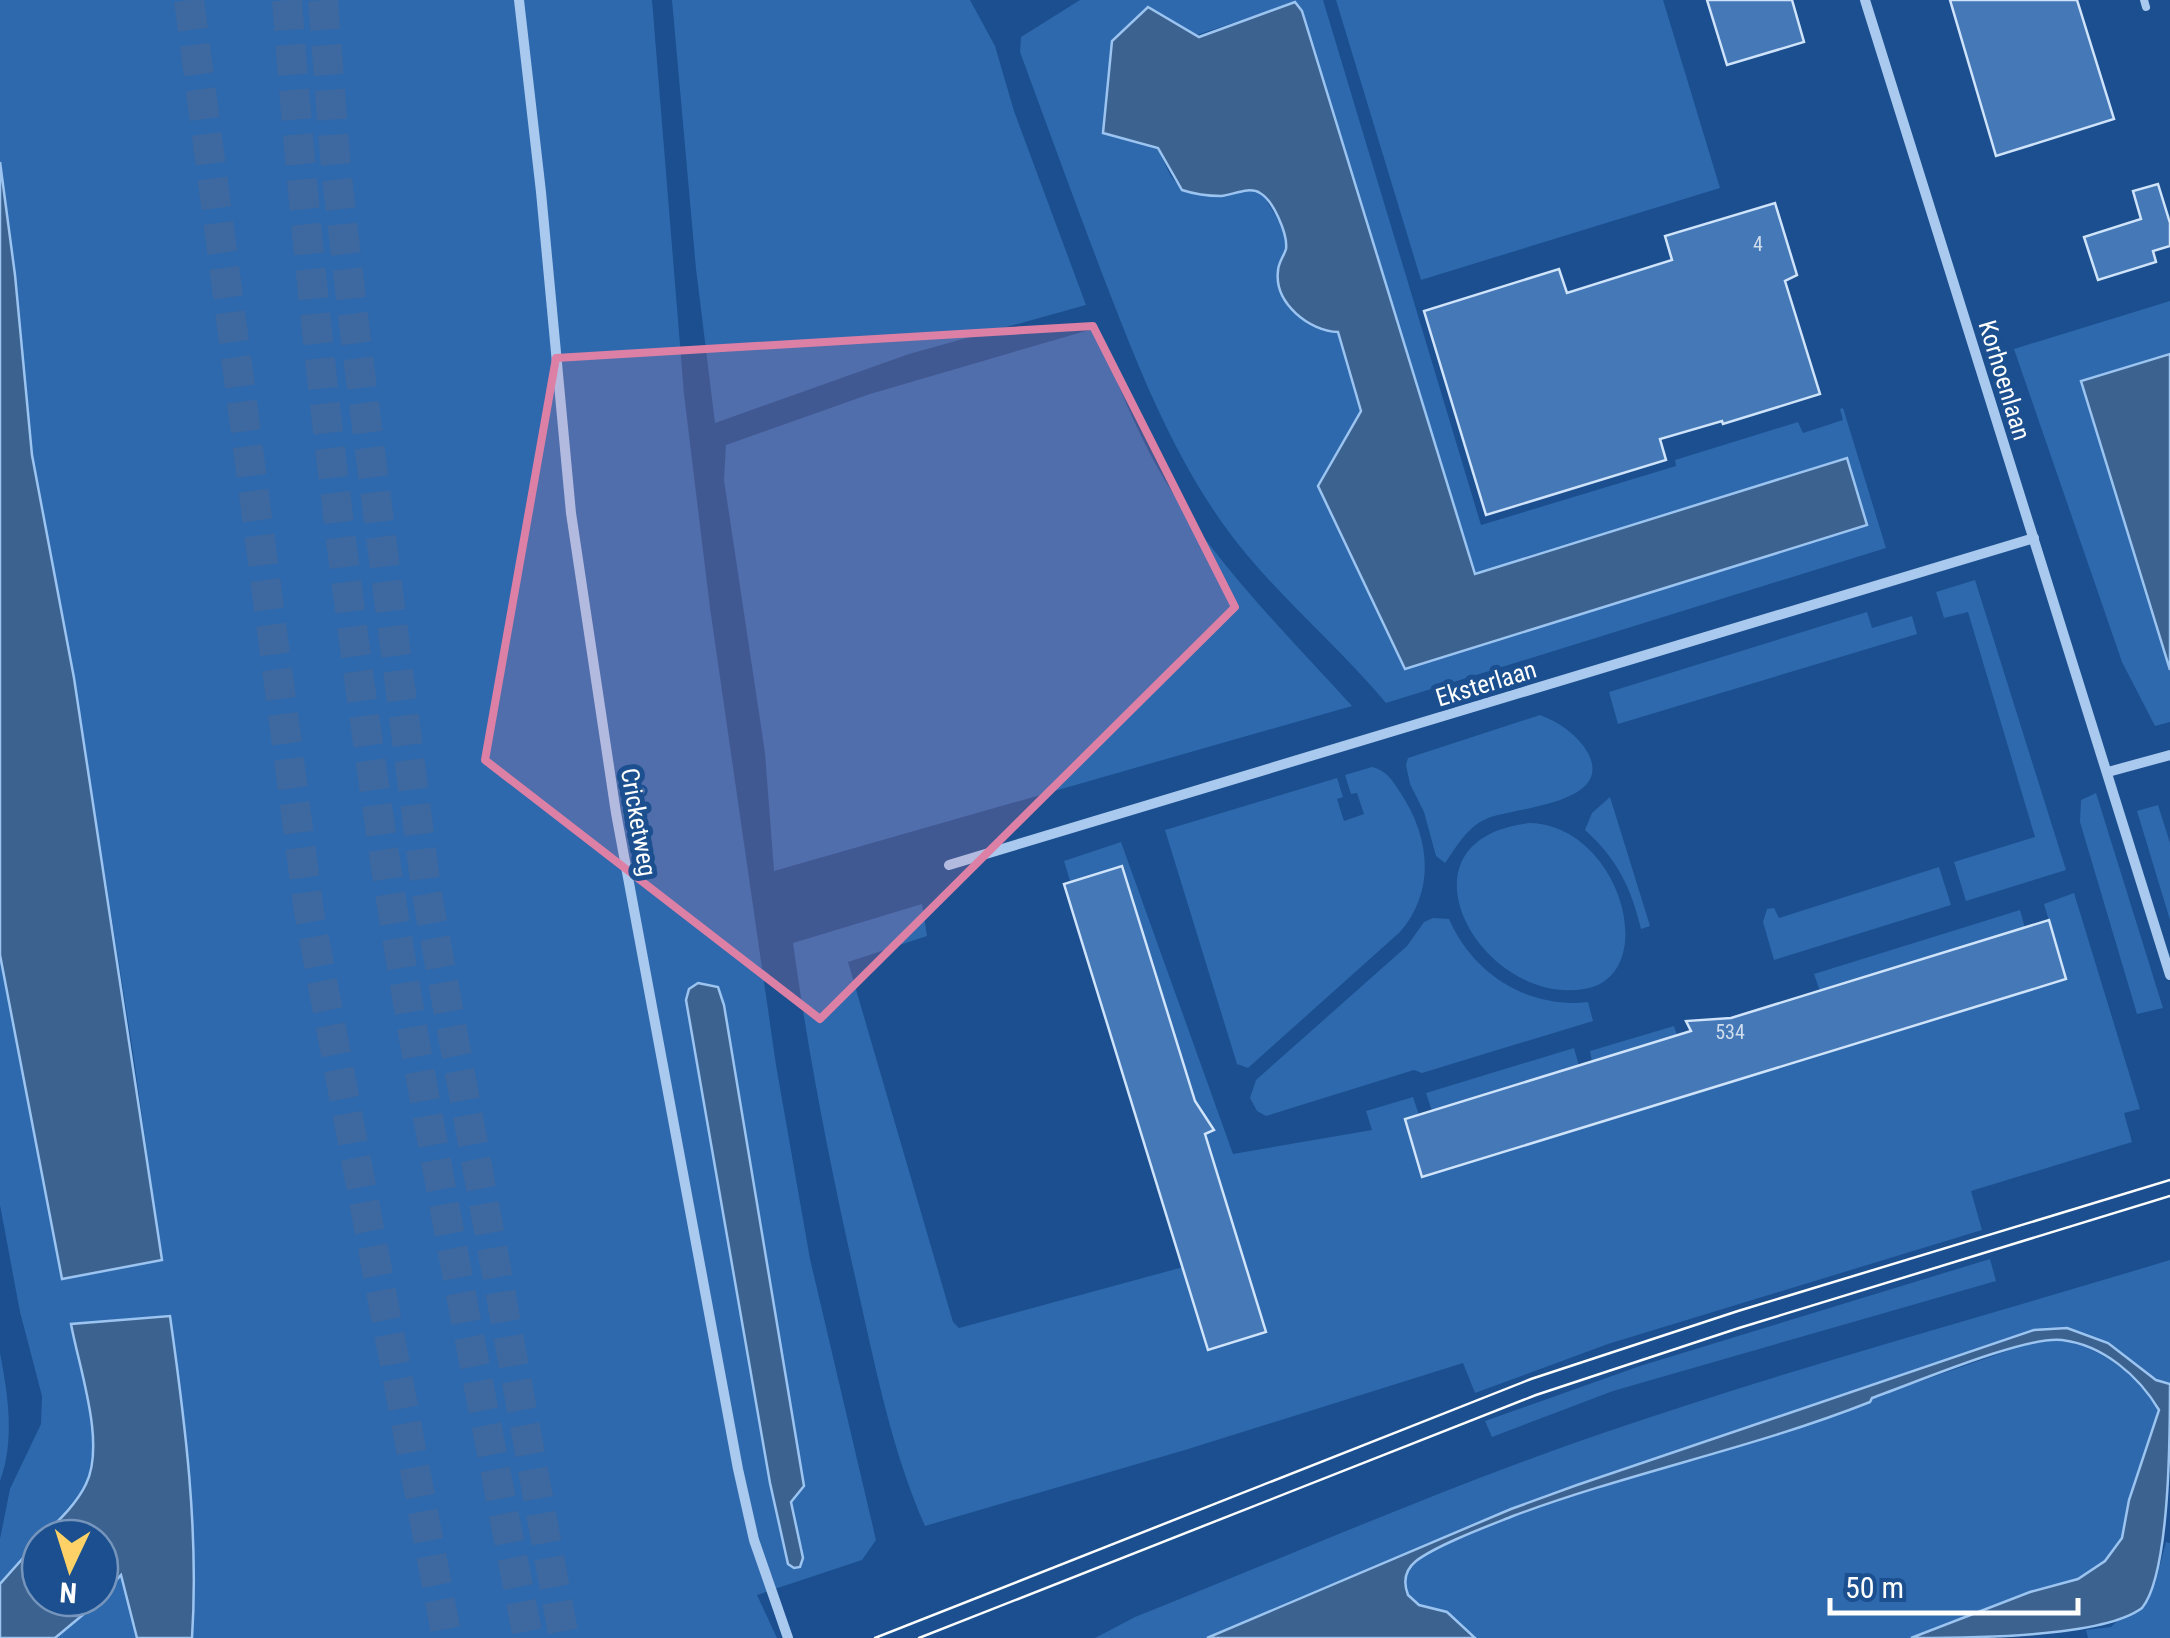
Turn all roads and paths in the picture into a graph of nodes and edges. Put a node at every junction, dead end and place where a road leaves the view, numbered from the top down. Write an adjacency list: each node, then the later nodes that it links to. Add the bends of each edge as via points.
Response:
1 (519, 0): 8 (street, Cricketweg, via 571,514 616,812 738,1469)
2 (1865, 0): 3 (street, Korhoenlaan)
3 (2034, 538): 5 (street, Korhoenlaan); 6 (street, Eksterlaan)
4 (2170, 755): 5 (street)
5 (2108, 772): 7 (street, Korhoenlaan)
6 (949, 865)
7 (2170, 975)
8 (788, 1638)

